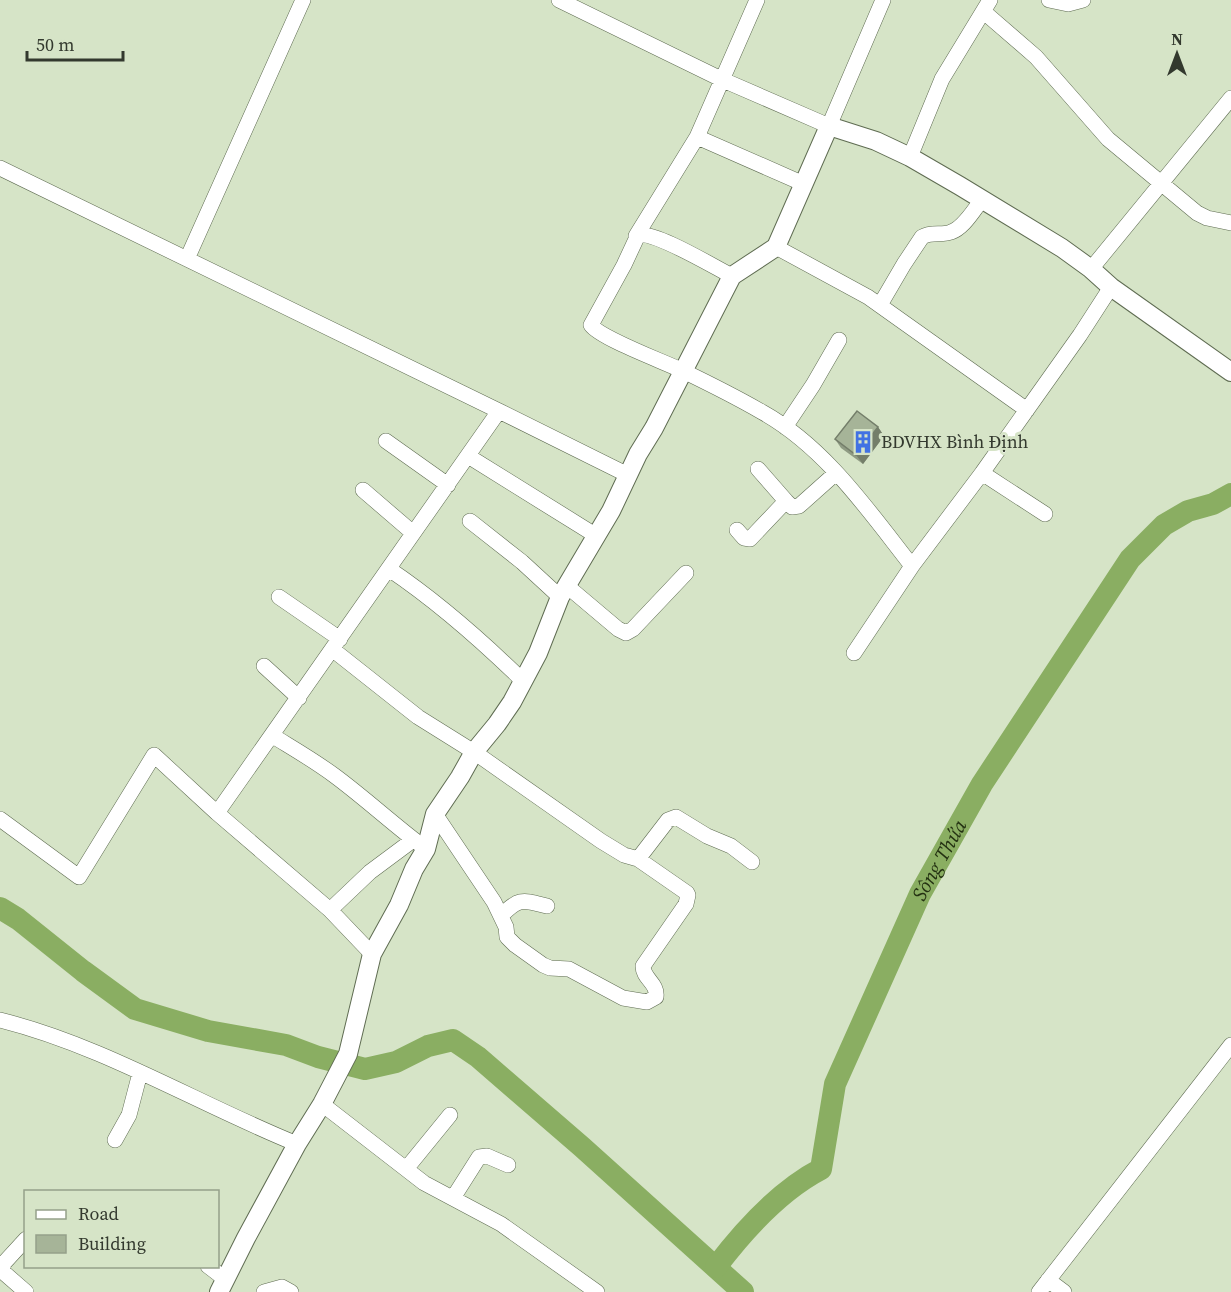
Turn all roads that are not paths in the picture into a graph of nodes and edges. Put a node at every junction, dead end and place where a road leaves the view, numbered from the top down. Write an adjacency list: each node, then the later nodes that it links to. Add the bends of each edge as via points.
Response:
1 (303, 0): 20 (street)
2 (559, 0): 8 (street)
3 (757, 0): 8 (street)
4 (883, 0): 10 (street)
5 (1049, 0): 6 (street, via 1068,4)
6 (1083, 0)
7 (987, 6): 12 (street, via 942,79); 15 (street, via 1108,139)
8 (723, 80): 10 (street); 11 (street)
9 (1231, 98): 15 (street)
10 (829, 126): 12 (street); 14 (street)
11 (697, 137): 14 (street); 18 (street)
12 (910, 157): 16 (street)
13 (0, 168): 20 (street)
14 (804, 184): 19 (street)
15 (1161, 184): 17 (street, via 1197,213); 21 (street)
16 (982, 200): 21 (street); 24 (street, via 958,228 922,237)
17 (1231, 223)
18 (636, 236): 22 (street, via 659,238); 26 (street, via 591,325 602,335)
19 (776, 247): 22 (street); 24 (street)
20 (187, 259): 29 (street)
21 (1091, 269): 23 (street)
22 (732, 276): 26 (street)
23 (1111, 287): 27 (street); 28 (street)
24 (880, 305): 28 (street)
25 (839, 340): 30 (street)
26 (682, 370): 30 (street); 36 (street)
27 (1231, 372)
28 (1028, 410): 35 (street)
29 (499, 411): 32 (street); 36 (street)
30 (785, 427): 34 (street)
31 (386, 441): 37 (street)
32 (468, 456): 37 (street); 44 (street)
33 (758, 469): 39 (street)
34 (836, 473): 39 (street, via 800,506 792,507); 45 (street)
35 (982, 473): 40 (street); 45 (street)
36 (628, 475): 44 (street)
37 (448, 485): 43 (street)
38 (363, 490): 43 (street)
39 (786, 501): 42 (street, via 750,539)
40 (1045, 514)
41 (470, 521): 48 (street)
42 (737, 530)
43 (413, 533): 46 (street)
44 (595, 535): 48 (street)
45 (912, 566): 51 (street)
46 (389, 569): 50 (street); 53 (street, via 473,633)
47 (686, 573): 48 (street, via 626,633)
48 (563, 592): 53 (street)
49 (279, 597): 50 (street)
50 (336, 644): 54 (street); 56 (street, via 418,717)
51 (854, 653)
52 (264, 666): 54 (street)
53 (523, 681): 56 (street, via 507,711)
54 (299, 698): 55 (street)
55 (273, 736): 57 (street); 60 (street, via 338,778)
56 (474, 752): 58 (street); 61 (street, via 600,841)
57 (217, 813): 59 (street, via 154,755 79,877); 64 (street)
58 (435, 814): 60 (street); 65 (street)
59 (0, 819)
60 (419, 844): 64 (street, via 370,872); 66 (street, via 399,905)
61 (638, 859): 62 (street, via 668,820 676,817 731,846); 65 (street, via 688,896 643,966 643,974 657,993 653,1000 627,999 570,969 543,965 510,940)
62 (752, 862)
63 (547, 906): 65 (street, via 520,900)
64 (330, 910): 66 (street)
65 (501, 916)
66 (372, 954): 70 (street, via 348,1054)
67 (0, 1020): 69 (street, via 39,1030)
68 (1231, 1045): 79 (street)
69 (140, 1073): 72 (street, via 129,1115); 73 (street)
70 (322, 1104): 73 (street); 75 (street)
71 (450, 1115): 75 (street)
72 (115, 1140)
73 (297, 1144): 80 (street)
74 (508, 1165): 76 (street, via 487,1156 478,1157)
75 (406, 1169): 76 (street)
76 (453, 1198): 81 (street, via 515,1233)
77 (24, 1241): 82 (street, via 2,1271)
78 (209, 1268): 80 (street)
79 (1043, 1286): 85 (street)
80 (222, 1288)
81 (592, 1291)
82 (26, 1292)
83 (264, 1292): 84 (street, via 282,1287)
84 (291, 1292)
85 (1064, 1292)

